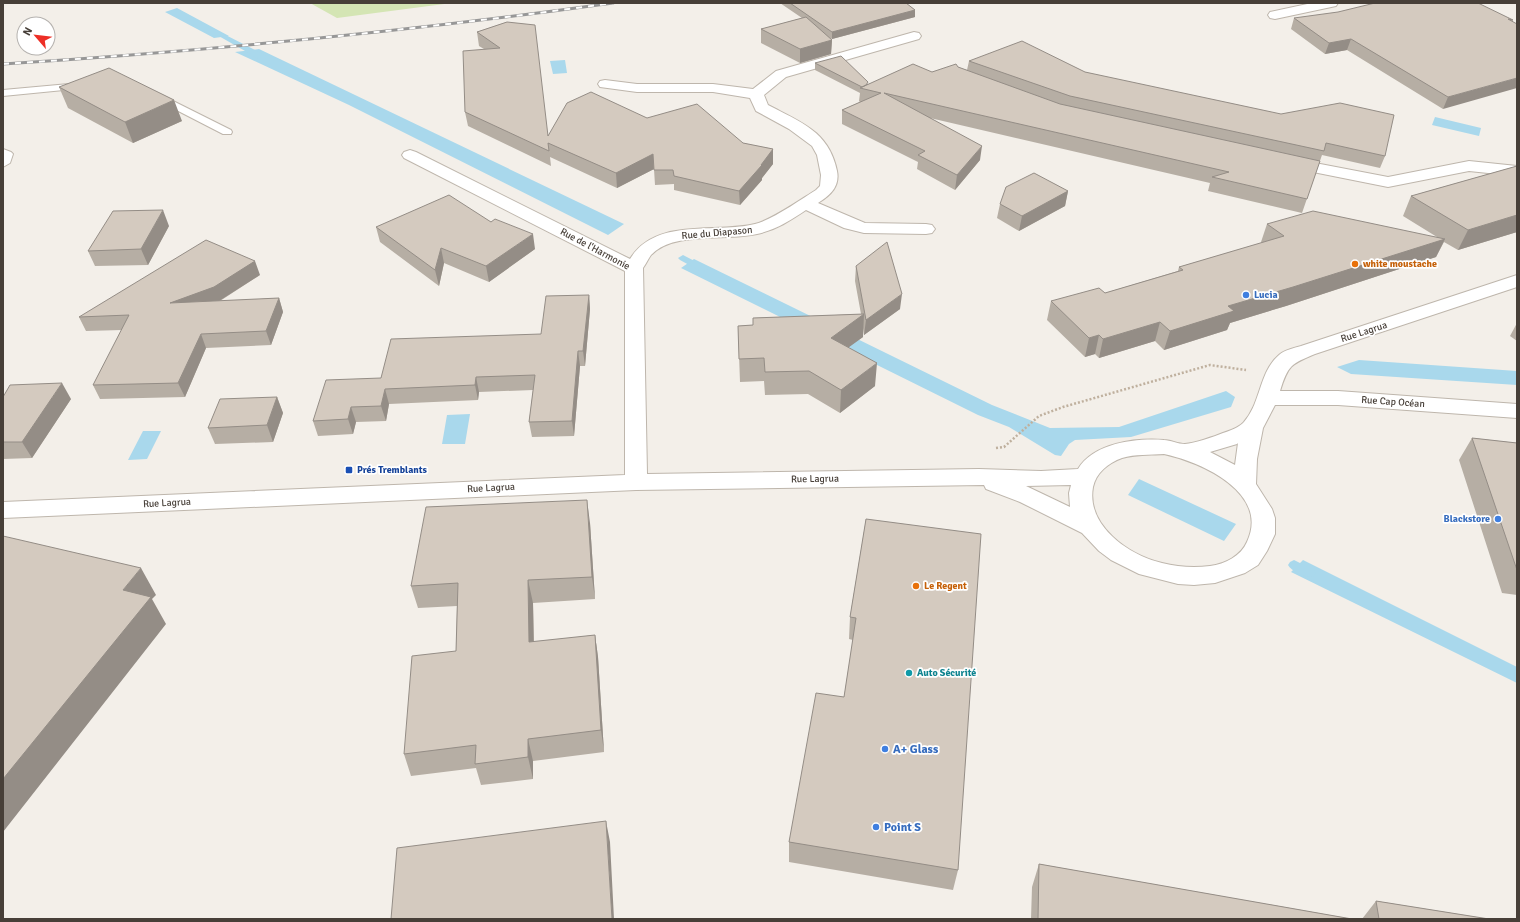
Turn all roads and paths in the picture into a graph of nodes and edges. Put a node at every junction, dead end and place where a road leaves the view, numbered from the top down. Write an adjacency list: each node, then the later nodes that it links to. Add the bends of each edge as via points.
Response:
1 (1331, 3): 2 (street)
2 (1275, 15)
3 (914, 36): 8 (street, via 781,74)
4 (606, 84): 8 (street, via 636,88 713,88)
5 (90, 85): 6 (lane)
6 (3, 92)
7 (152, 93): 9 (lane)
8 (756, 94): 15 (street, Rue du Diapason, via 761,108 809,135 823,150 830,175 829,186 825,192)
9 (227, 132)
10 (3, 152): 13 (lane, via 7,154)
11 (410, 155): 17 (street, Rue de l'Harmonie)
12 (1272, 159): 14 (street, via 1326,172 1388,182 1469,166)
13 (3, 164)
14 (1517, 171)
15 (805, 203): 16 (street, via 864,228); 17 (street, Rue du Diapason, via 772,224 756,230 672,238 655,244 645,251)
16 (926, 229)
17 (634, 268): 27 (street, Rue de l'Harmonie)
18 (1517, 281): 19 (street, Rue Lagrua, via 1286,359 1275,374)
19 (1268, 398): 20 (street, Rue Cap Océan, via 1338,398); 22 (street, Rue Lagrua)
20 (1517, 411)
21 (1039, 416): 23 (path)
22 (1252, 428): 24 (street, via 1228,439); 28 (street, Rue Lagrua, via 1246,459)
23 (1015, 438)
24 (1185, 451): 26 (street, via 1164,447 1130,448 1104,457); 28 (street, via 1231,472)
25 (979, 477): 26 (street, Rue Lagrua); 27 (street, Rue Lagrua); 30 (street, Rue Lagrua, via 1028,496)
26 (1084, 477): 30 (street, via 1080,502 1083,514)
27 (636, 482): 29 (street, Rue Lagrua)
28 (1245, 487): 30 (street, via 1256,500 1263,517 1264,530 1253,555 1242,565 1209,575 1178,575 1143,567 1112,549)
29 (3, 510)
30 (1091, 527)

